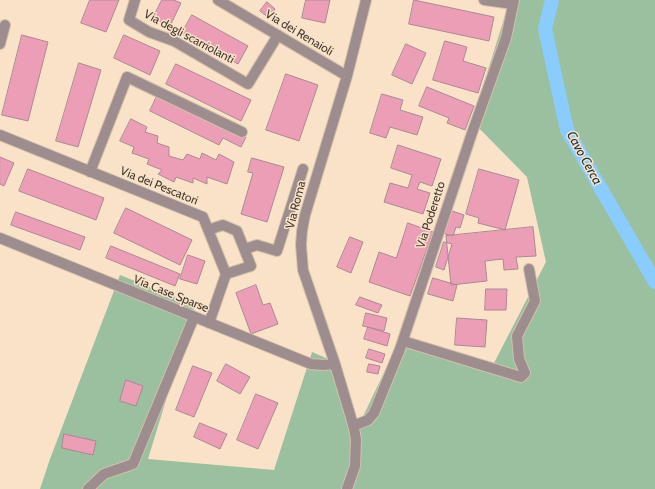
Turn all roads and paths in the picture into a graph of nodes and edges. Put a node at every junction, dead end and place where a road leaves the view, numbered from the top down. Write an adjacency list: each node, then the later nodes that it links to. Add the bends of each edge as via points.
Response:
1 (135, 0): 7 (street, Via degli scarriolanti, via 129,20 149,32 174,41 248,84)
2 (218, 0): 7 (street, Via dei Renaioli)
3 (366, 0): 9 (street, Via Roma)
4 (484, 0): 5 (street)
5 (514, 2): 21 (street, Via Poderetto, via 506,38)
6 (5, 25): 8 (street)
7 (278, 36): 9 (street, Via dei Renaioli)
8 (0, 44)
9 (346, 76): 22 (street, Via Roma, via 305,215 301,245 303,270)
10 (242, 132): 13 (street, via 127,77)
11 (0, 135): 13 (street, Via dei Pescatori)
12 (303, 169): 16 (street, via 277,251 257,245)
13 (90, 172): 14 (street, Via dei Pescatori, via 203,217)
14 (208, 230): 16 (street, via 224,224 237,231); 18 (street, Via dei Pescatori)
15 (0, 238): 19 (street, Via Case Sparse)
16 (245, 249): 18 (street, via 251,266)
17 (529, 269): 21 (street, via 535,301 517,336 518,359 525,373 521,377)
18 (226, 274): 20 (street)
19 (194, 317): 20 (street, Via Case Sparse); 24 (street, via 133,464 104,474)
20 (210, 323): 22 (street, Via Case Sparse, via 312,364)
21 (403, 341): 23 (street, Via Poderetto, via 374,413 368,420)
22 (335, 364): 23 (street, Via Roma)
23 (353, 426): 25 (street, Via Roma, via 356,440 354,466)
24 (88, 489)
25 (347, 489)

